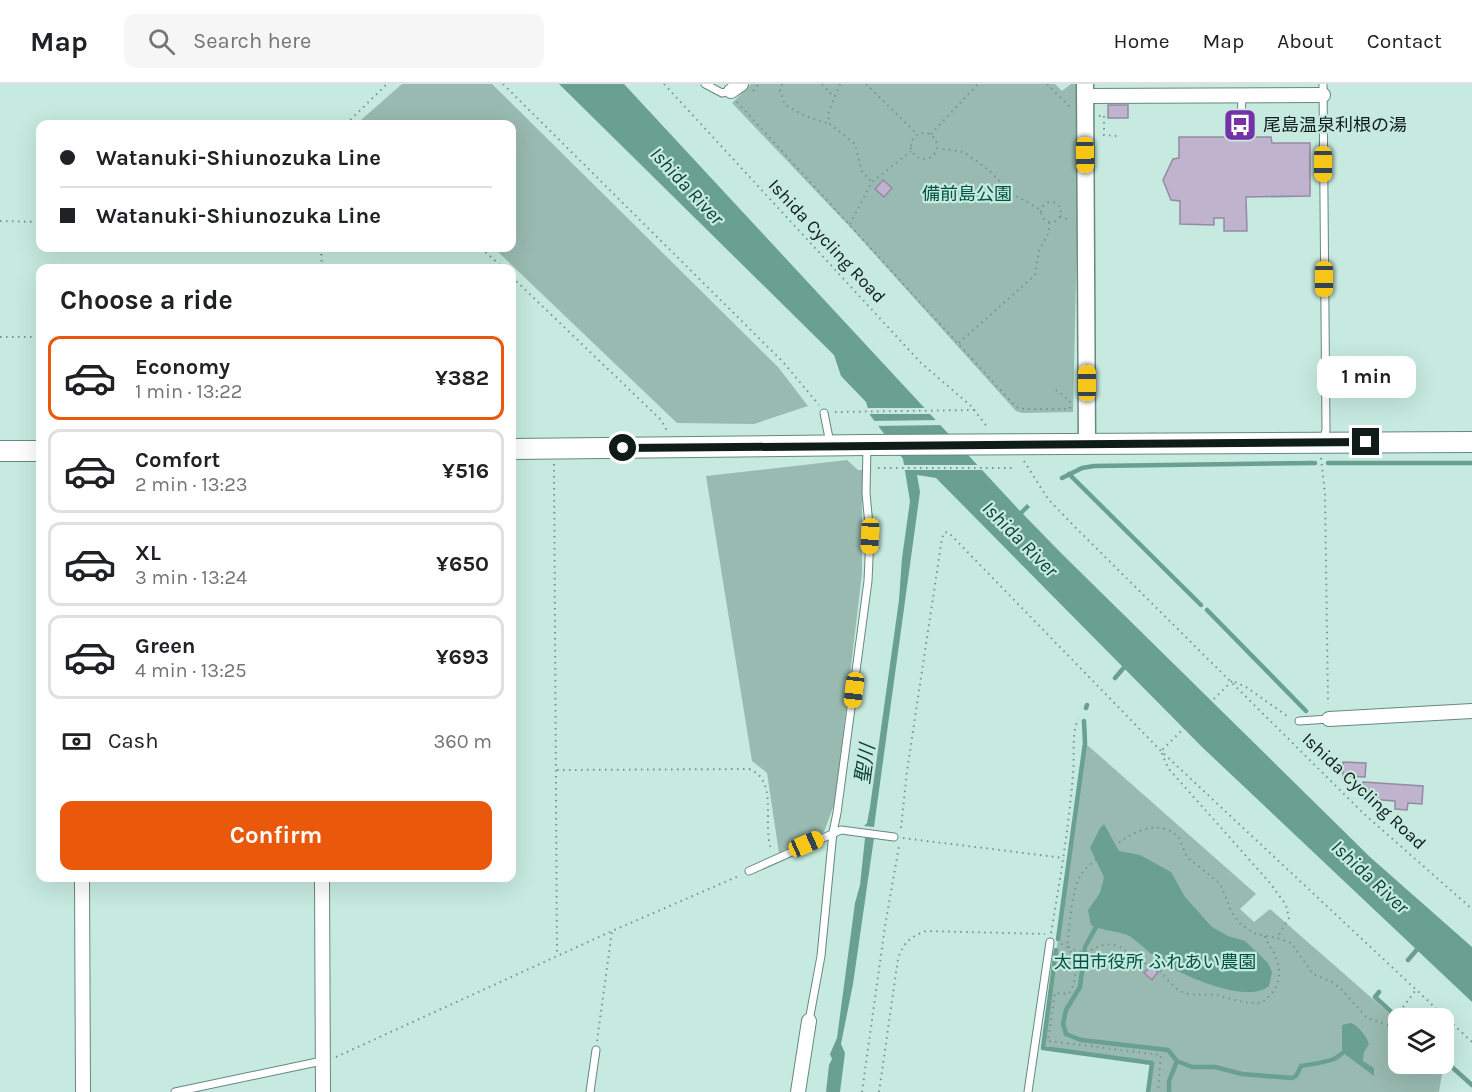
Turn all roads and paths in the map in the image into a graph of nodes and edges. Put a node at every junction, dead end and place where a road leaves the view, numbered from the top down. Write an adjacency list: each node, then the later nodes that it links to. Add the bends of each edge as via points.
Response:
1 (387, 84): 17 (path)
2 (503, 84): 43 (path, via 783,362)
3 (664, 84): 41 (path, Ishida Cycling Road, via 921,363)
4 (705, 84): 13 (lane, via 722,93)
5 (782, 84): 19 (path, via 785,105)
6 (822, 84): 14 (path)
7 (840, 84): 14 (path)
8 (866, 84): 20 (path)
9 (978, 84): 21 (path)
10 (1047, 84): 16 (path)
11 (1085, 90): 15 (street); 47 (street)
12 (1323, 90): 15 (street); 45 (lane)
13 (736, 92): 33 (path)
14 (833, 96): 19 (path, via 828,114)
15 (1242, 96): 18 (lane)
16 (1072, 110)
17 (350, 120)
18 (1241, 120)
19 (830, 124): 26 (path, via 855,144 862,172)
20 (917, 134): 21 (path); 25 (path)
21 (931, 134): 25 (path, via 938,144 933,156 920,159)
22 (1100, 134): 23 (path, via 1099,116 1104,115 1104,135)
23 (1117, 135)
24 (943, 149): 27 (path, via 964,152 1011,193)
25 (911, 151): 26 (path)
26 (872, 182): 33 (path)
27 (1041, 210): 29 (path, via 1047,203 1054,203); 32 (path, via 1042,217)
28 (1071, 210): 29 (path, via 1071,222)
29 (1060, 216): 32 (path)
30 (0, 221): 31 (path)
31 (36, 222)
32 (1049, 222): 39 (path, via 1035,275)
33 (850, 224): 39 (path)
34 (485, 252): 35 (path)
35 (499, 264)
36 (516, 281): 50 (path, via 661,420 668,433)
37 (0, 337): 38 (path)
38 (36, 337)
39 (959, 344): 40 (path, via 1019,409 1070,409 1070,401)
40 (1056, 390)
41 (975, 410): 42 (path); 44 (path, Ishida Cycling Road)
42 (832, 412)
43 (824, 413): 48 (lane)
44 (989, 438): 47 (main road); 49 (main road)
45 (1323, 442): 46 (main road); 47 (main road)
46 (1472, 442)
47 (1087, 444)
48 (830, 445): 49 (main road); 50 (main road)
49 (871, 445): 66 (lane, via 866,493 870,536 868,581)
50 (669, 448): 52 (main road)
51 (516, 449): 52 (main road)
52 (554, 449): 65 (path)
53 (36, 450): 54 (main road)
54 (0, 451)
55 (1026, 466): 59 (path, via 1048,499)
56 (1321, 466): 62 (path, via 1325,494)
57 (875, 468): 58 (path)
58 (1016, 468)
59 (1232, 681): 63 (path); 64 (path); 73 (path, Ishida Cycling Road, via 1363,813)
60 (1472, 711): 62 (street)
61 (1078, 719): 69 (path)
62 (1329, 719): 63 (lane)
63 (1299, 721)
64 (1161, 751): 67 (path, via 956,538 945,532); 77 (path, via 1168,768 1286,905 1289,918); 80 (path)
65 (557, 770): 68 (path, via 749,769 760,773 767,784 767,834); 79 (path)
66 (833, 832): 67 (lane); 68 (lane); 81 (lane, via 821,956)
67 (897, 837): 69 (path); 90 (path)
68 (776, 858): 70 (lane)
69 (1064, 858): 76 (path)
70 (749, 871): 74 (path)
71 (82, 882): 85 (street)
72 (322, 882): 84 (street)
73 (1472, 909)
74 (612, 931): 79 (path); 83 (path)
75 (1265, 936): 77 (path); 78 (path, via 1277,963 1278,980 1274,993 1261,1003 1186,993 1153,964 1139,962 1114,945 1087,953); 78 (path, via 1241,925 1222,888 1187,857 1179,836 1150,827 1120,842 1080,876)
76 (1050, 938): 78 (path); 91 (path, via 926,931 910,938 897,960); 92 (lane)
77 (1277, 938): 80 (path, via 1291,943 1313,974 1350,996 1367,1018 1394,1027 1396,1017)
78 (1067, 946): 93 (path, via 1074,954 1073,982 1068,994 1055,993 1048,1041 1161,1055)
79 (557, 956): 84 (path)
80 (1415, 992): 82 (path)
81 (809, 1021): 89 (street)
82 (1472, 1042)
83 (596, 1050): 88 (lane)
84 (322, 1061): 86 (lane); 87 (street)
85 (82, 1092)
86 (175, 1092)
87 (323, 1092)
88 (590, 1092)
89 (798, 1092)
90 (862, 1092)
91 (879, 1092)
92 (1028, 1092)
93 (1158, 1092)

